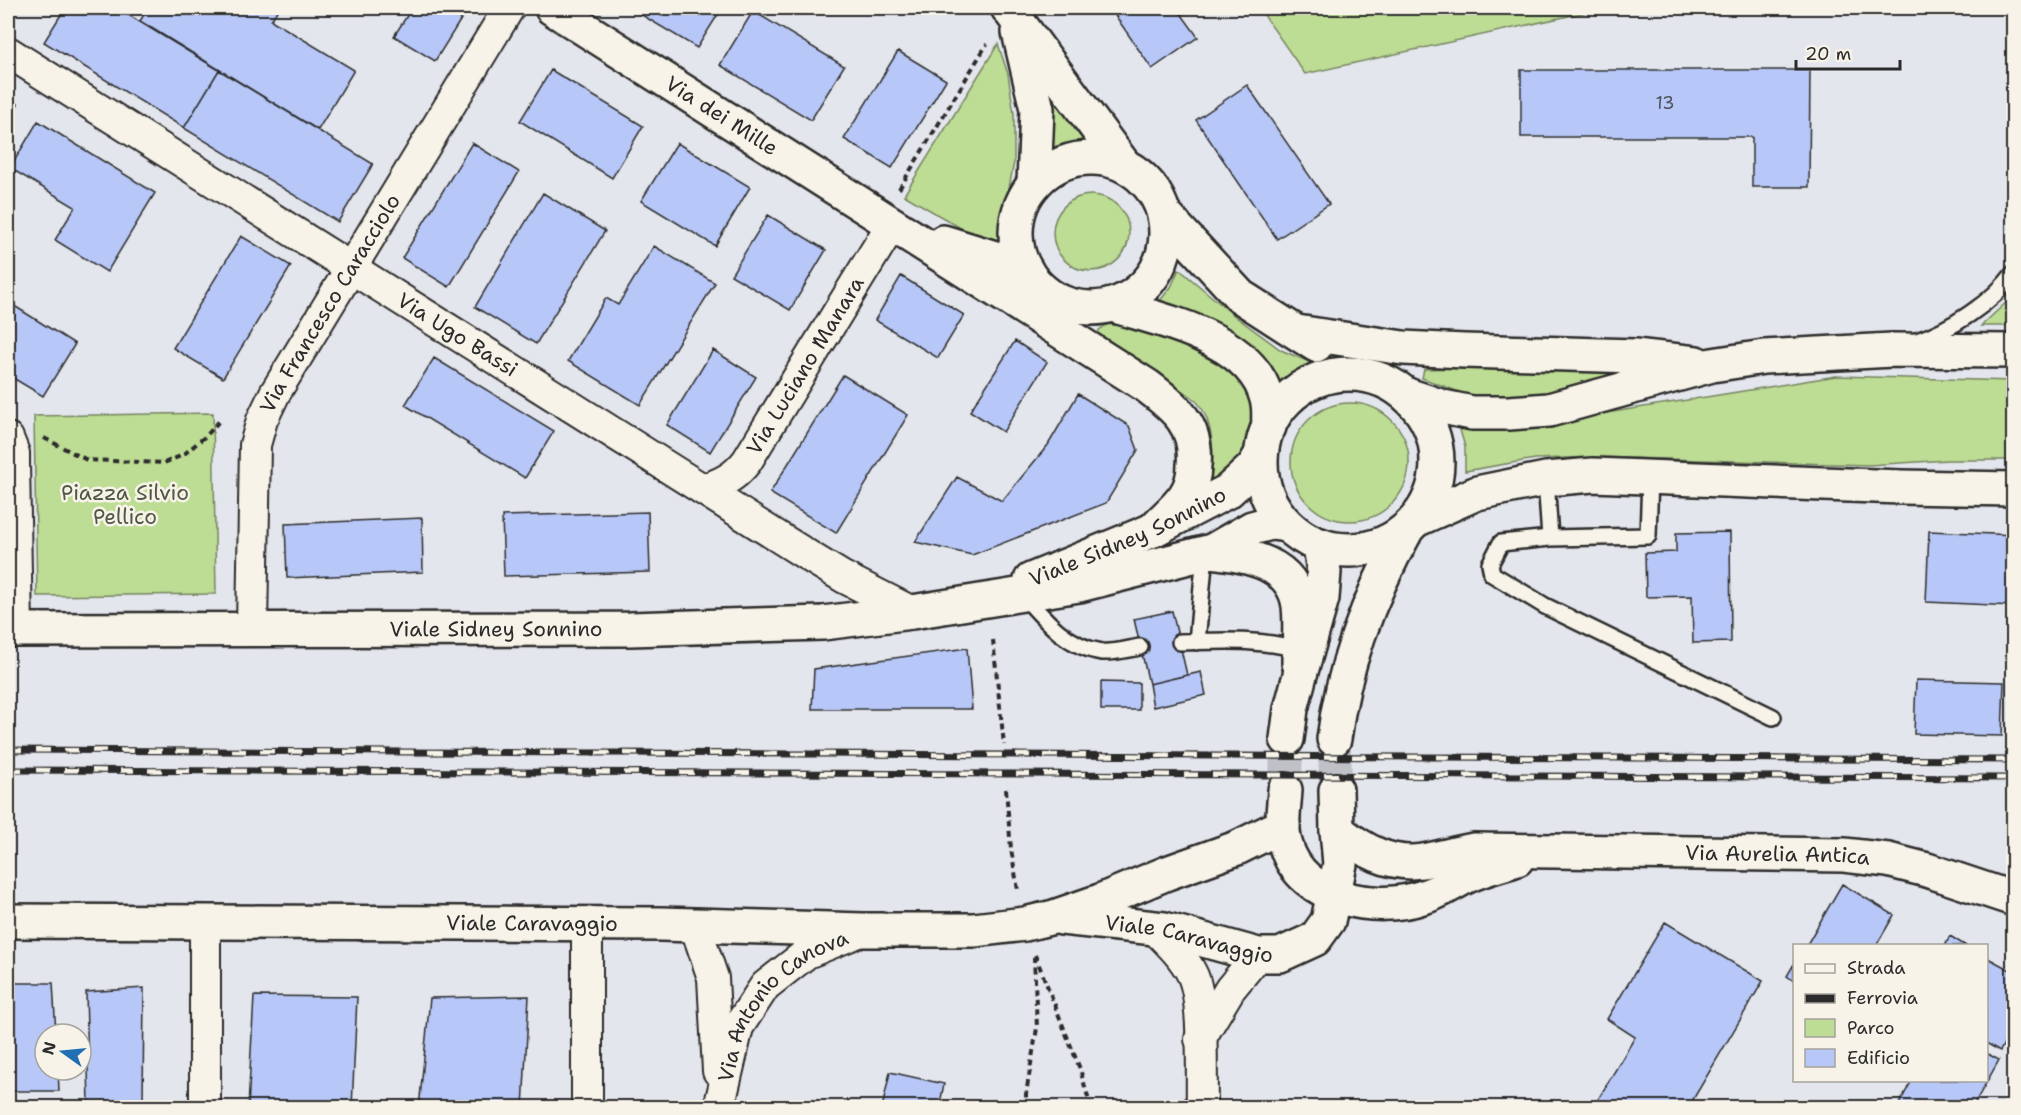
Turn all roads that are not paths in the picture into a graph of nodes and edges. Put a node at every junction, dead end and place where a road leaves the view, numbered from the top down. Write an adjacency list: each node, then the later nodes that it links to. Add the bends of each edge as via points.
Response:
1 (509, 8): 9 (street, Via Francesco Caracciolo)
2 (552, 8): 8 (main road, Via dei Mille)
3 (1011, 12): 5 (main road); 6 (main road, via 1037,109)
4 (8, 52): 9 (street, Via Ugo Bassi)
5 (1124, 165): 6 (main road, via 1101,158 1076,159 1053,168); 7 (main road, via 1142,177 1156,194)
6 (1034, 184): 10 (main road, via 1024,200 1016,235)
7 (1164, 214): 12 (main road, via 1166,237 1161,260 1150,280 1133,296); 13 (main road, via 1240,296)
8 (892, 224): 10 (main road, Via dei Mille); 23 (street, Via Luciano Manara, via 743,467 728,479); 27 (main road, via 1175,407 1196,448 1193,477 1185,496)
9 (351, 268): 23 (street, Via Ugo Bassi); 34 (street, Via Francesco Caracciolo, via 262,420 255,446)
10 (1026, 270): 12 (main road, via 1053,298 1072,306)
11 (2013, 273): 14 (lane, via 2005,286 1966,315 1933,336)
12 (1112, 306): 20 (main road, via 1192,329 1235,354 1257,376 1267,399)
13 (1297, 332): 16 (main road, via 1403,348 1635,356); 17 (main road)
14 (1892, 350): 15 (main road); 16 (main road, via 1764,357)
15 (2013, 351)
16 (1712, 365): 18 (main road, via 1549,410 1473,413)
17 (1363, 375): 18 (main road, via 1394,385); 20 (main road, via 1325,377 1307,385 1278,410)
18 (1407, 395): 25 (main road, via 1430,426 1437,465 1435,485)
19 (8, 439): 35 (street, via 14,453)
20 (1265, 441): 26 (main road, via 1261,471 1270,500); 27 (main road, Viale Sidney Sonnino, via 1253,468 1228,491)
21 (1650, 477): 22 (main road, via 1593,475); 24 (main road); 28 (lane, via 1648,536)
22 (1546, 479): 25 (main road, via 1477,493); 28 (lane)
23 (703, 489): 33 (street, Via Ugo Bassi, via 843,577)
24 (2013, 489)
25 (1412, 524): 29 (main road, via 1392,540 1374,547 1338,550); 42 (main road, via 1387,564 1374,595 1352,659)
26 (1287, 525): 29 (main road); 30 (main road, Viale Sidney Sonnino, via 1271,523 1252,528)
27 (1153, 530): 32 (main road, Viale Sidney Sonnino)
28 (1550, 538): 40 (lane, via 1502,543 1490,564 1492,574 1545,606)
29 (1320, 545): 39 (main road, via 1322,598)
30 (1209, 552): 31 (main road, Viale Sidney Sonnino, via 1079,585); 37 (lane); 39 (main road, via 1263,561 1288,579 1299,606)
31 (1022, 594): 32 (main road, Viale Sidney Sonnino); 38 (lane, via 1070,641 1103,652)
32 (983, 600): 33 (main road, Viale Sidney Sonnino)
33 (912, 612): 34 (main road, Viale Sidney Sonnino, via 823,623 630,629)
34 (252, 629): 35 (main road, Viale Sidney Sonnino)
35 (12, 630)
36 (1180, 642): 37 (lane)
37 (1197, 642): 39 (lane, via 1232,640 1284,645)
38 (1140, 647)
39 (1299, 662): 41 (main road)
40 (1773, 717)
41 (1287, 739)
42 (1334, 739)
43 (1285, 790): 45 (main road, Via Aurelia Antica)
44 (1336, 790): 46 (main road)
45 (1283, 825): 48 (main road, Via Aurelia Antica, via 1286,846 1305,876); 56 (main road, Viale Caravaggio, via 1237,848 1167,873)
46 (1337, 830): 47 (main road, Via Aurelia Antica, via 1368,852 1404,862 1474,850); 48 (main road, Viale Caravaggio, via 1340,864)
47 (1535, 852): 48 (main road, Via Aurelia Antica, via 1465,877 1423,898 1378,904); 49 (main road, Via Aurelia Antica, via 1844,855 1927,870)
48 (1334, 895): 57 (main road, Viale Caravaggio, via 1328,921 1315,939 1280,955)
49 (2013, 899)
50 (8, 921): 51 (main road, Viale Caravaggio)
51 (205, 922): 52 (main road, Viale Caravaggio); 60 (street)
52 (587, 925): 53 (main road, Viale Caravaggio); 61 (street)
53 (695, 925): 55 (main road, Viale Caravaggio); 59 (street, Via Antonio Canova, via 713,978)
54 (1154, 928): 56 (main road, Viale Caravaggio); 57 (main road, Viale Caravaggio); 58 (street, via 1180,955 1192,975 1198,995)
55 (863, 930): 56 (main road, Viale Caravaggio); 59 (street, Via Antonio Canova, via 807,953 765,986 738,1027)
56 (1037, 930)
57 (1258, 956): 58 (street, via 1230,989)
58 (1200, 1039): 62 (street)
59 (719, 1102)
60 (205, 1107)
61 (587, 1107)
62 (1202, 1107)

